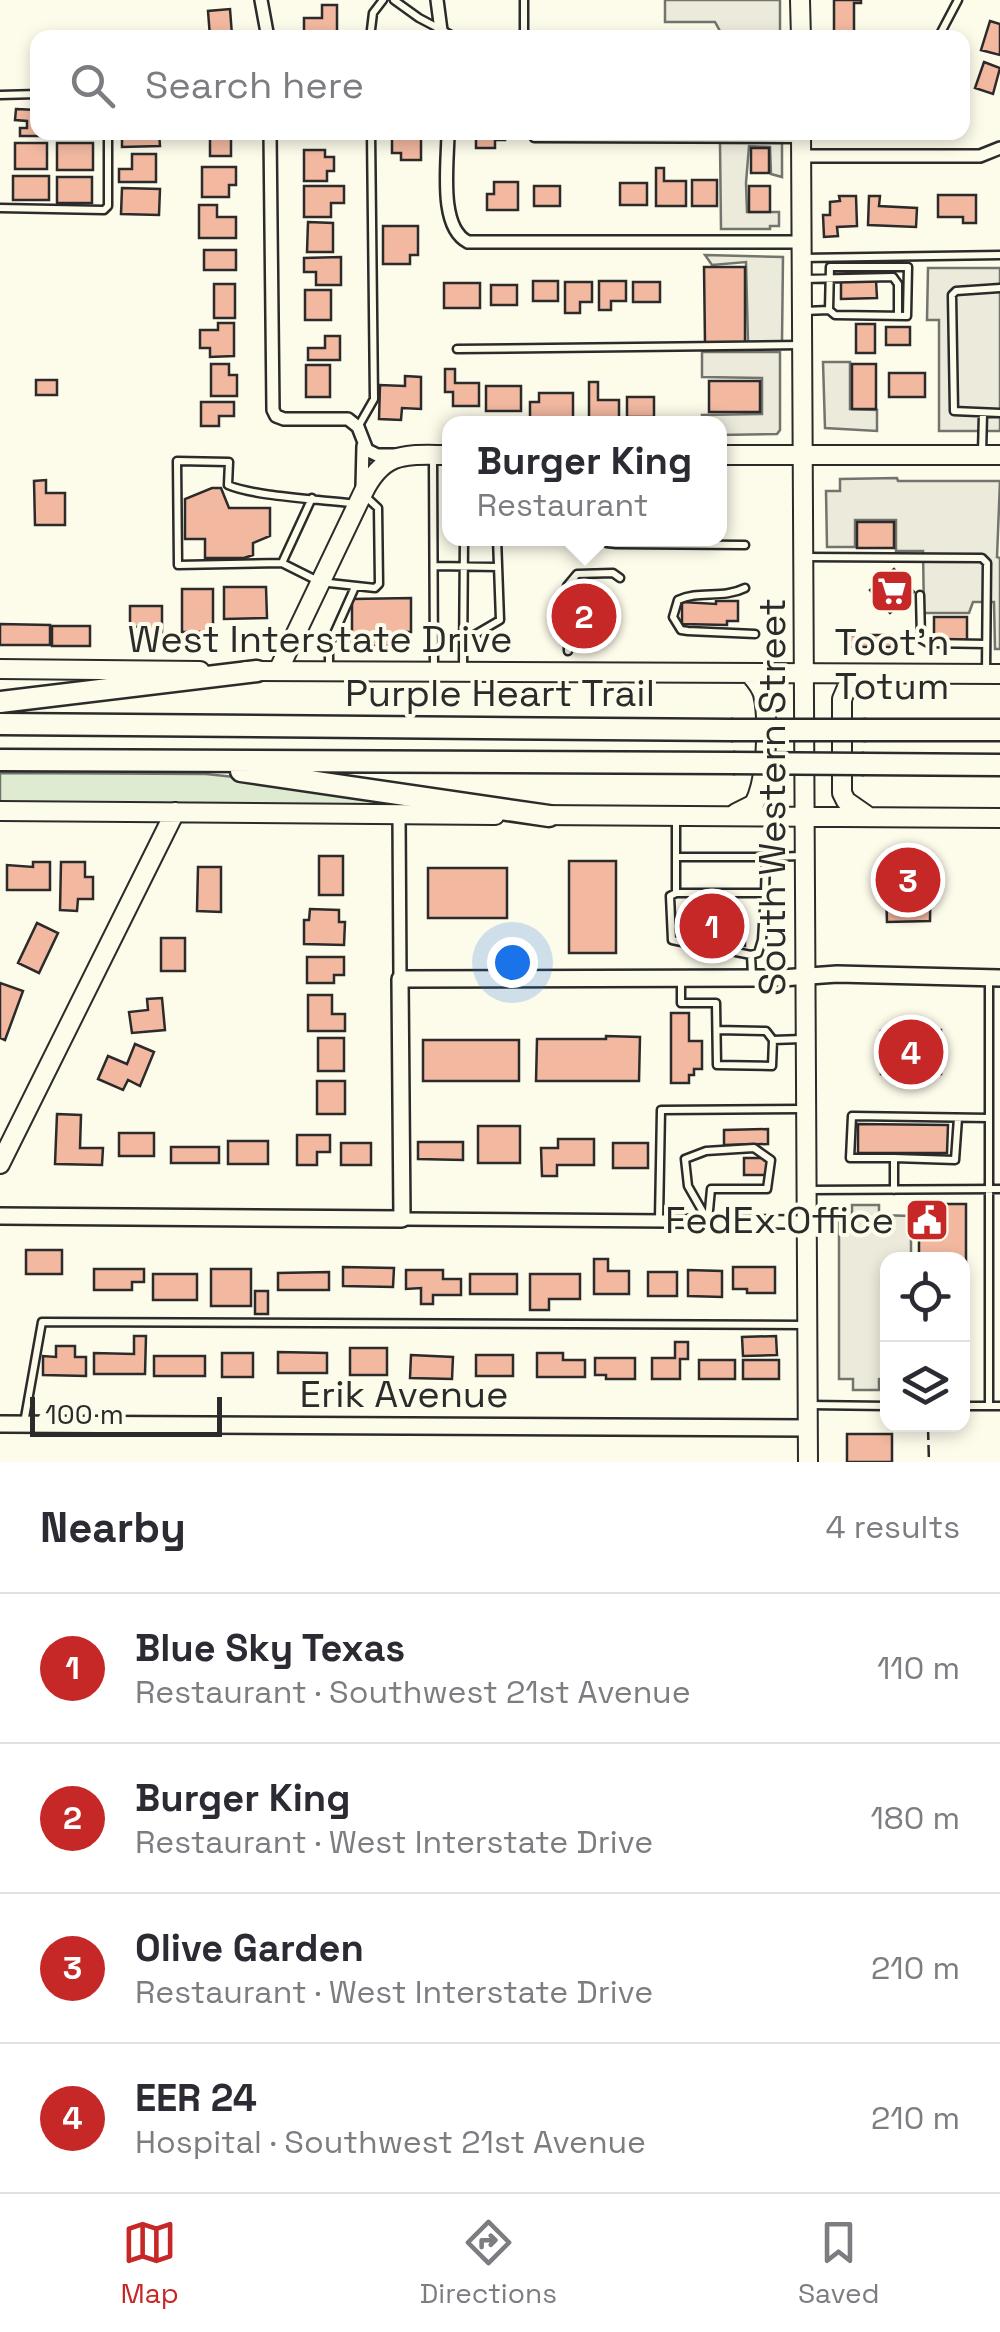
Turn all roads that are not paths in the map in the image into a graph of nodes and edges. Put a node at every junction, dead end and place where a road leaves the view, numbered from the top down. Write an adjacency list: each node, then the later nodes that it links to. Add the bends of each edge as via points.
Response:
1 (261, 0): 8 (street)
2 (384, 0): 9 (lane)
3 (394, 0): 10 (lane)
4 (437, 0): 11 (street)
5 (524, 0): 12 (lane)
6 (800, 0): 13 (main road)
7 (958, 0): 14 (lane)
8 (267, 30)
9 (371, 30)
10 (438, 30)
11 (441, 30)
12 (524, 30)
13 (801, 30)
14 (942, 30)
15 (30, 94): 16 (lane)
16 (0, 95)
17 (108, 140): 24 (lane, via 104,210)
18 (270, 140): 37 (street, via 273,410 284,418 342,418)
19 (371, 140): 37 (lane, via 374,399)
20 (448, 140): 25 (street, via 449,217 468,242)
21 (668, 140): 22 (lane)
22 (801, 142): 23 (street, via 980,156); 25 (main road, South Western Street)
23 (1000, 148)
24 (0, 208)
25 (802, 250): 26 (lane); 27 (main road, South Western Street)
26 (1000, 256)
27 (802, 278): 28 (lane); 31 (main road, South Western Street)
28 (829, 278): 30 (lane); 32 (lane, via 893,277); 32 (lane, via 833,266 908,266 908,314)
29 (1000, 288): 35 (lane, via 952,295 953,408)
30 (829, 310): 31 (lane); 32 (lane)
31 (802, 311): 33 (main road, South Western Street)
32 (898, 316)
33 (802, 345): 34 (lane); 43 (main road, South Western Street)
34 (457, 348)
35 (982, 413): 36 (lane); 39 (lane)
36 (1000, 413)
37 (358, 427): 38 (street)
38 (363, 446): 40 (street, via 376,455); 45 (street)
39 (991, 454): 43 (main road)
40 (412, 455): 41 (main road); 45 (main road, via 387,461)
41 (441, 455): 52 (lane)
42 (727, 455): 43 (main road)
43 (803, 455): 50 (main road, South Western Street)
44 (312, 498): 45 (lane); 51 (lane); 51 (lane, via 244,491 228,484 229,462 177,462 178,566)
45 (360, 500): 56 (main road); 57 (lane, via 378,508 379,584)
46 (727, 544): 47 (lane)
47 (745, 545)
48 (464, 546): 53 (lane)
49 (498, 546): 54 (lane)
50 (804, 557): 62 (lane, via 982,558); 70 (main road, South Western Street)
51 (282, 563): 56 (lane)
52 (434, 566): 53 (lane); 67 (lane)
53 (464, 566): 54 (lane); 61 (lane)
54 (498, 567): 61 (lane, via 500,620)
55 (620, 578): 63 (lane, via 577,574 567,586)
56 (320, 582): 57 (lane); 65 (main road)
57 (355, 587): 66 (lane, via 329,645)
58 (745, 588): 60 (lane, via 724,596 686,596 674,617 681,630)
59 (920, 595): 62 (lane, via 922,639)
60 (755, 634)
61 (464, 642): 68 (lane)
62 (986, 644): 72 (lane)
63 (568, 651)
64 (0, 669): 65 (main road, West Interstate Drive)
65 (268, 671): 66 (main road, West Interstate Drive); 73 (highway)
66 (330, 672): 67 (main road, West Interstate Drive)
67 (434, 674): 68 (main road, West Interstate Drive)
68 (463, 674): 69 (main road, West Interstate Drive)
69 (750, 674): 70 (main road, West Interstate Drive); 84 (main road, via 764,702 764,780 748,810)
70 (805, 674): 71 (main road, West Interstate Drive); 85 (main road, South Western Street)
71 (862, 674): 72 (main road, West Interstate Drive); 86 (main road, via 842,700 842,792)
72 (993, 674)
73 (0, 702)
74 (0, 724): 75 (highway, Purple Heart Trail, bridge)
75 (1000, 730)
76 (124, 759): 77 (highway, Purple Heart Trail); 78 (highway, Purple Heart Trail, bridge); 82 (highway)
77 (0, 760)
78 (1000, 765)
79 (0, 811): 80 (main road)
80 (175, 812): 81 (main road); 108 (main road)
81 (399, 814): 82 (main road); 100 (street)
82 (550, 816): 83 (main road)
83 (676, 816): 84 (main road); 90 (lane)
84 (721, 816): 85 (main road)
85 (804, 817): 86 (main road); 89 (main road, South Western Street)
86 (869, 818): 87 (main road)
87 (1000, 818)
88 (766, 856): 89 (lane); 90 (lane); 92 (lane)
89 (804, 856): 96 (main road, South Western Street)
90 (676, 857): 91 (lane)
91 (676, 893): 92 (lane); 93 (lane, via 670,896 672,940)
92 (766, 893): 95 (lane, via 762,940)
93 (701, 946)
94 (711, 947): 95 (lane)
95 (750, 955): 98 (lane)
96 (805, 977): 98 (street); 99 (street); 102 (main road, South Western Street)
97 (681, 978): 98 (street); 100 (street); 101 (lane, via 681,1003 716,1003)
98 (752, 978)
99 (994, 978): 106 (lane)
100 (400, 979): 114 (street)
101 (717, 1030): 103 (lane, via 766,1031); 103 (lane, via 716,1066 772,1066)
102 (805, 1039): 103 (lane); 104 (main road, South Western Street)
103 (773, 1040)
104 (806, 1109): 111 (main road, South Western Street); 115 (lane, via 661,1110)
105 (958, 1118): 106 (lane); 107 (lane, via 955,1160); 107 (lane, via 852,1116 850,1158)
106 (989, 1118): 109 (lane)
107 (890, 1156): 112 (lane)
108 (0, 1164)
109 (989, 1189): 110 (lane); 112 (lane); 122 (lane)
110 (1000, 1189)
111 (806, 1190): 112 (lane); 117 (main road, South Western Street)
112 (894, 1190)
113 (0, 1216): 114 (street)
114 (402, 1219): 115 (street)
115 (660, 1221): 116 (street)
116 (708, 1221): 116 (lane, via 711,1189 768,1190 772,1160 754,1148 684,1158 688,1186); 117 (street)
117 (806, 1222): 118 (main road, South Western Street)
118 (807, 1325): 119 (main road, South Western Street); 125 (lane, via 42,1322)
119 (808, 1406): 120 (lane); 126 (main road, South Western Street)
120 (880, 1406)
121 (970, 1406): 122 (lane)
122 (990, 1406): 123 (lane)
123 (1000, 1406)
124 (0, 1424): 125 (street, Erik Avenue)
125 (24, 1424): 126 (street, Erik Avenue)
126 (808, 1428): 127 (main road, South Western Street)
127 (808, 1462)

